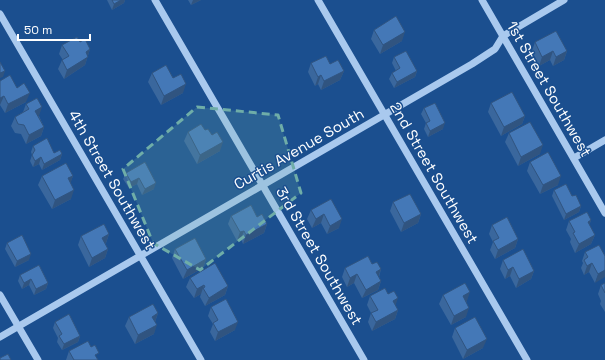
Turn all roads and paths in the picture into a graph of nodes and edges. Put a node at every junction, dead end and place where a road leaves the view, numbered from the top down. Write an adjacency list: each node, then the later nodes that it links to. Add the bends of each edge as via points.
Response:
1 (155, 0): 10 (street, 3rd Street Southwest)
2 (318, 0): 7 (street, 2nd Street Southwest)
3 (482, 0): 6 (street, 1st Street Southwest)
4 (564, 0): 6 (street, Curtis Avenue South)
5 (0, 14): 12 (street, 4th Street Southwest)
6 (503, 36): 7 (street, Curtis Avenue South, via 495,49); 9 (street, 1st Street Southwest)
7 (384, 114): 10 (street, Curtis Avenue South); 19 (street, 2nd Street Southwest)
8 (605, 140): 9 (street)
9 (574, 158): 11 (street, 1st Street Southwest)
10 (262, 185): 12 (street, Curtis Avenue South); 18 (street, 3rd Street Southwest)
11 (605, 213)
12 (140, 256): 14 (street, Curtis Avenue South); 17 (street, 4th Street Southwest)
13 (0, 295): 14 (street)
14 (18, 327): 15 (street, Curtis Avenue South); 16 (street)
15 (0, 337)
16 (38, 360)
17 (201, 360)
18 (364, 360)
19 (528, 360)

